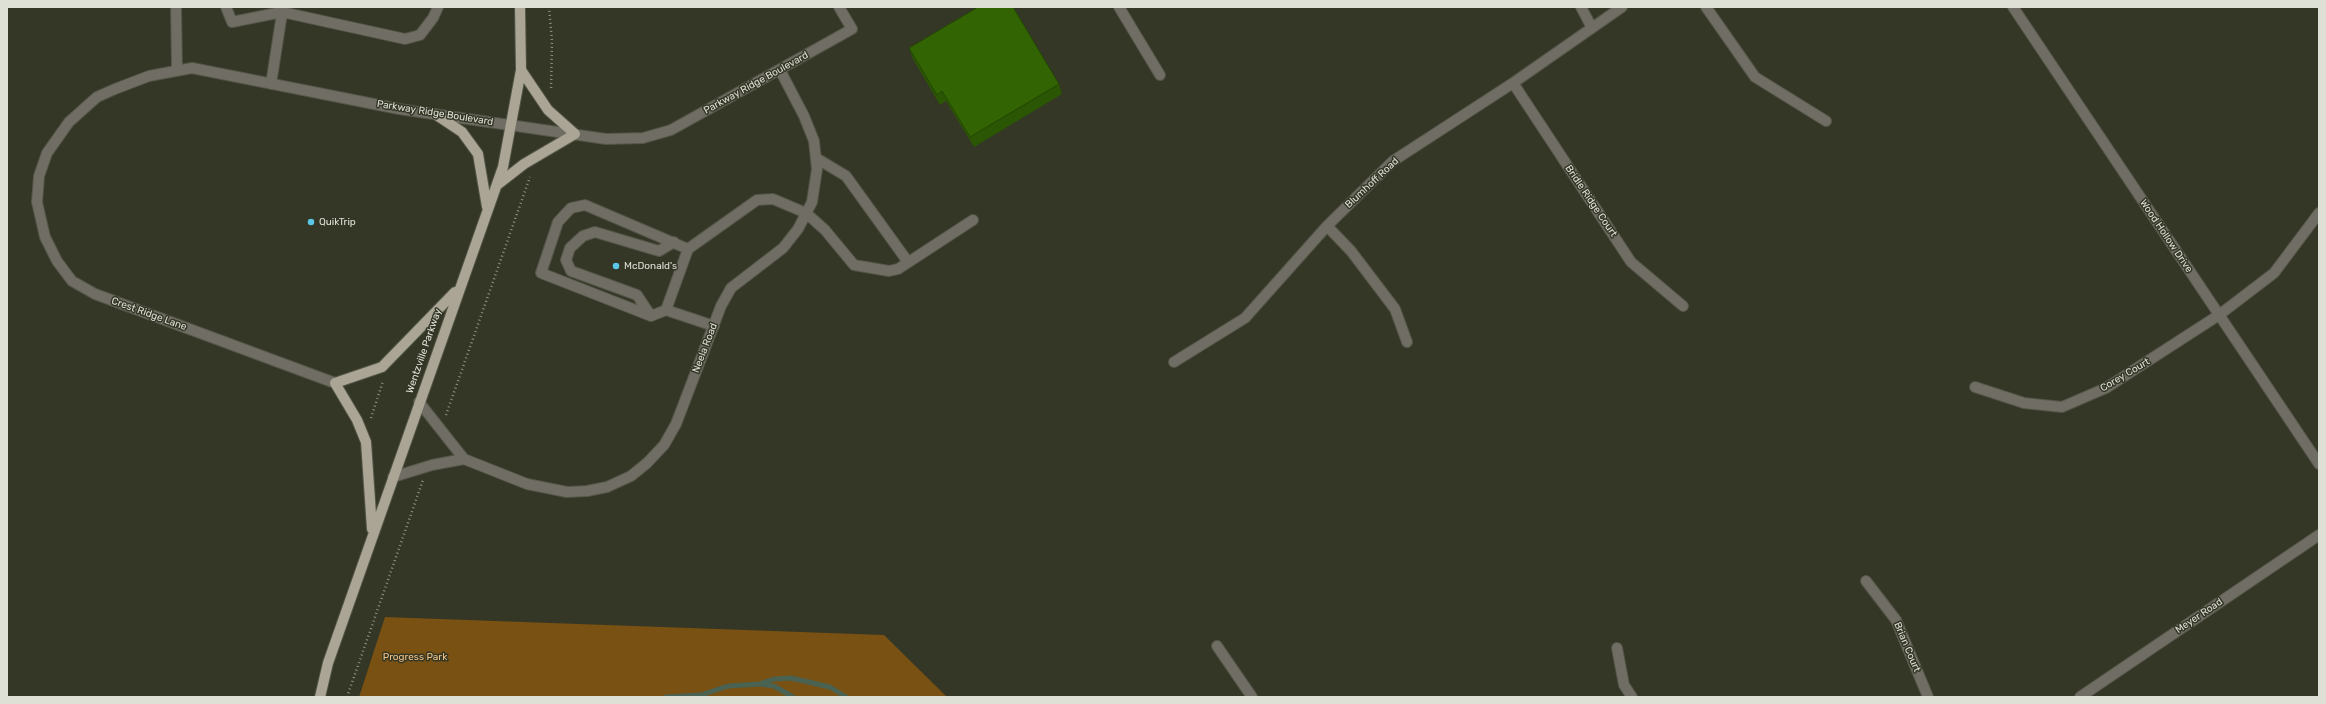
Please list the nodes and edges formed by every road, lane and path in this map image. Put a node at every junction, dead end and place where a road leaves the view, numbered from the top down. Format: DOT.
graph roads {
  1 [pos="176,7"];
  2 [pos="226,7"];
  3 [pos="438,7"];
  4 [pos="520,7"];
  5 [pos="549,7"];
  6 [pos="839,7"];
  7 [pos="1119,7"];
  8 [pos="1581,7"];
  9 [pos="1622,7"];
  10 [pos="1706,7"];
  11 [pos="2013,7"];
  12 [pos="282,9"];
  13 [pos="1592,28"];
  14 [pos="177,70"];
  15 [pos="521,70"];
  16 [pos="780,70"];
  17 [pos="1160,75"];
  18 [pos="271,84"];
  19 [pos="1513,84"];
  20 [pos="548,110"];
  21 [pos="435,114"];
  22 [pos="1826,121"];
  23 [pos="511,125"];
  24 [pos="575,134"];
  25 [pos="816,158"];
  26 [pos="39,176"];
  27 [pos="530,176"];
  28 [pos="496,185"];
  29 [pos="487,209"];
  30 [pos="806,213"];
  31 [pos="2319,213"];
  32 [pos="973,220"];
  33 [pos="1327,226"];
  34 [pos="674,242"];
  35 [pos="688,249"];
  36 [pos="908,262"];
  37 [pos="458,289"];
  38 [pos="1683,306"];
  39 [pos="666,310"];
  40 [pos="2219,315"];
  41 [pos="651,316"];
  42 [pos="714,326"];
  43 [pos="1407,342"];
  44 [pos="1174,362"];
  45 [pos="385,376"];
  46 [pos="335,383"];
  47 [pos="1975,388"];
  48 [pos="419,402"];
  49 [pos="369,424"];
  50 [pos="440,431"];
  51 [pos="464,459"];
  52 [pos="2319,464"];
  53 [pos="428,466"];
  54 [pos="393,477"];
  55 [pos="372,535"];
  56 [pos="2319,535"];
  57 [pos="1866,581"];
  58 [pos="1216,646"];
  59 [pos="1617,648"];
  60 [pos="320,697"];
  61 [pos="347,697"];
  62 [pos="1252,697"];
  63 [pos="1632,697"];
  64 [pos="1928,697"];
  65 [pos="2080,697"];
  1 -- 14 [label="street"];
  2 -- 12 [label="street"];
  3 -- 12 [label="street"];
  4 -- 15 [label="main road, Wentzville Parkway"];
  5 -- 20 [label="path"];
  6 -- 16 [label="street, Parkway Ridge Boulevard"];
  7 -- 17 [label="street"];
  8 -- 13 [label="street"];
  9 -- 13 [label="street, Blumhoff Road"];
  10 -- 22 [label="street"];
  11 -- 40 [label="street, Wood Hollow Drive"];
  12 -- 18 [label="street"];
  13 -- 19 [label="street, Blumhoff Road"];
  14 -- 18 [label="street, Parkway Ridge Boulevard"];
  14 -- 26 [label="street, Parkway Ridge Boulevard"];
  15 -- 20 [label="main road"];
  15 -- 23 [label="main road, Wentzville Parkway"];
  16 -- 24 [label="street, Parkway Ridge Boulevard"];
  16 -- 25 [label="street, Neela Road"];
  18 -- 21 [label="street, Parkway Ridge Boulevard"];
  19 -- 33 [label="street, Blumhoff Road"];
  19 -- 38 [label="street, Bridle Ridge Court"];
  20 -- 24 [label="main road"];
  21 -- 23 [label="street, Parkway Ridge Boulevard"];
  21 -- 29 [label="main road"];
  23 -- 24 [label="street, Parkway Ridge Boulevard"];
  23 -- 28 [label="main road, Wentzville Parkway"];
  24 -- 28 [label="main road"];
  25 -- 30 [label="street, Neela Road"];
  25 -- 36 [label="street"];
  26 -- 46 [label="street, Crest Ridge Lane"];
  27 -- 50 [label="path"];
  28 -- 29 [label="main road, Wentzville Parkway"];
  29 -- 37 [label="main road, Wentzville Parkway"];
  30 -- 35 [label="street"];
  30 -- 36 [label="street"];
  30 -- 42 [label="street, Neela Road"];
  31 -- 40 [label="street, Corey Court"];
  32 -- 36 [label="street"];
  33 -- 43 [label="street"];
  33 -- 44 [label="street, Blumhoff Road"];
  34 -- 35 [label="street"];
  34 -- 41 [label="street"];
  34 -- 41 [label="street"];
  35 -- 39 [label="street"];
  37 -- 46 [label="main road"];
  37 -- 48 [label="main road, Wentzville Parkway"];
  39 -- 41 [label="street"];
  39 -- 42 [label="street"];
  40 -- 47 [label="street, Corey Court"];
  40 -- 52 [label="street, Wood Hollow Drive"];
  42 -- 51 [label="street, Neela Road"];
  45 -- 49 [label="path"];
  46 -- 55 [label="main road"];
  48 -- 50 [label="street, Neela Road"];
  48 -- 54 [label="main road, Wentzville Parkway"];
  50 -- 51 [label="street, Neela Road"];
  51 -- 53 [label="street"];
  53 -- 54 [label="street"];
  53 -- 61 [label="path"];
  54 -- 55 [label="main road, Wentzville Parkway"];
  55 -- 60 [label="main road, Wentzville Parkway"];
  56 -- 65 [label="street, Meyer Road"];
  57 -- 64 [label="street, Brian Court"];
  58 -- 62 [label="street"];
  59 -- 63 [label="street"];
}
